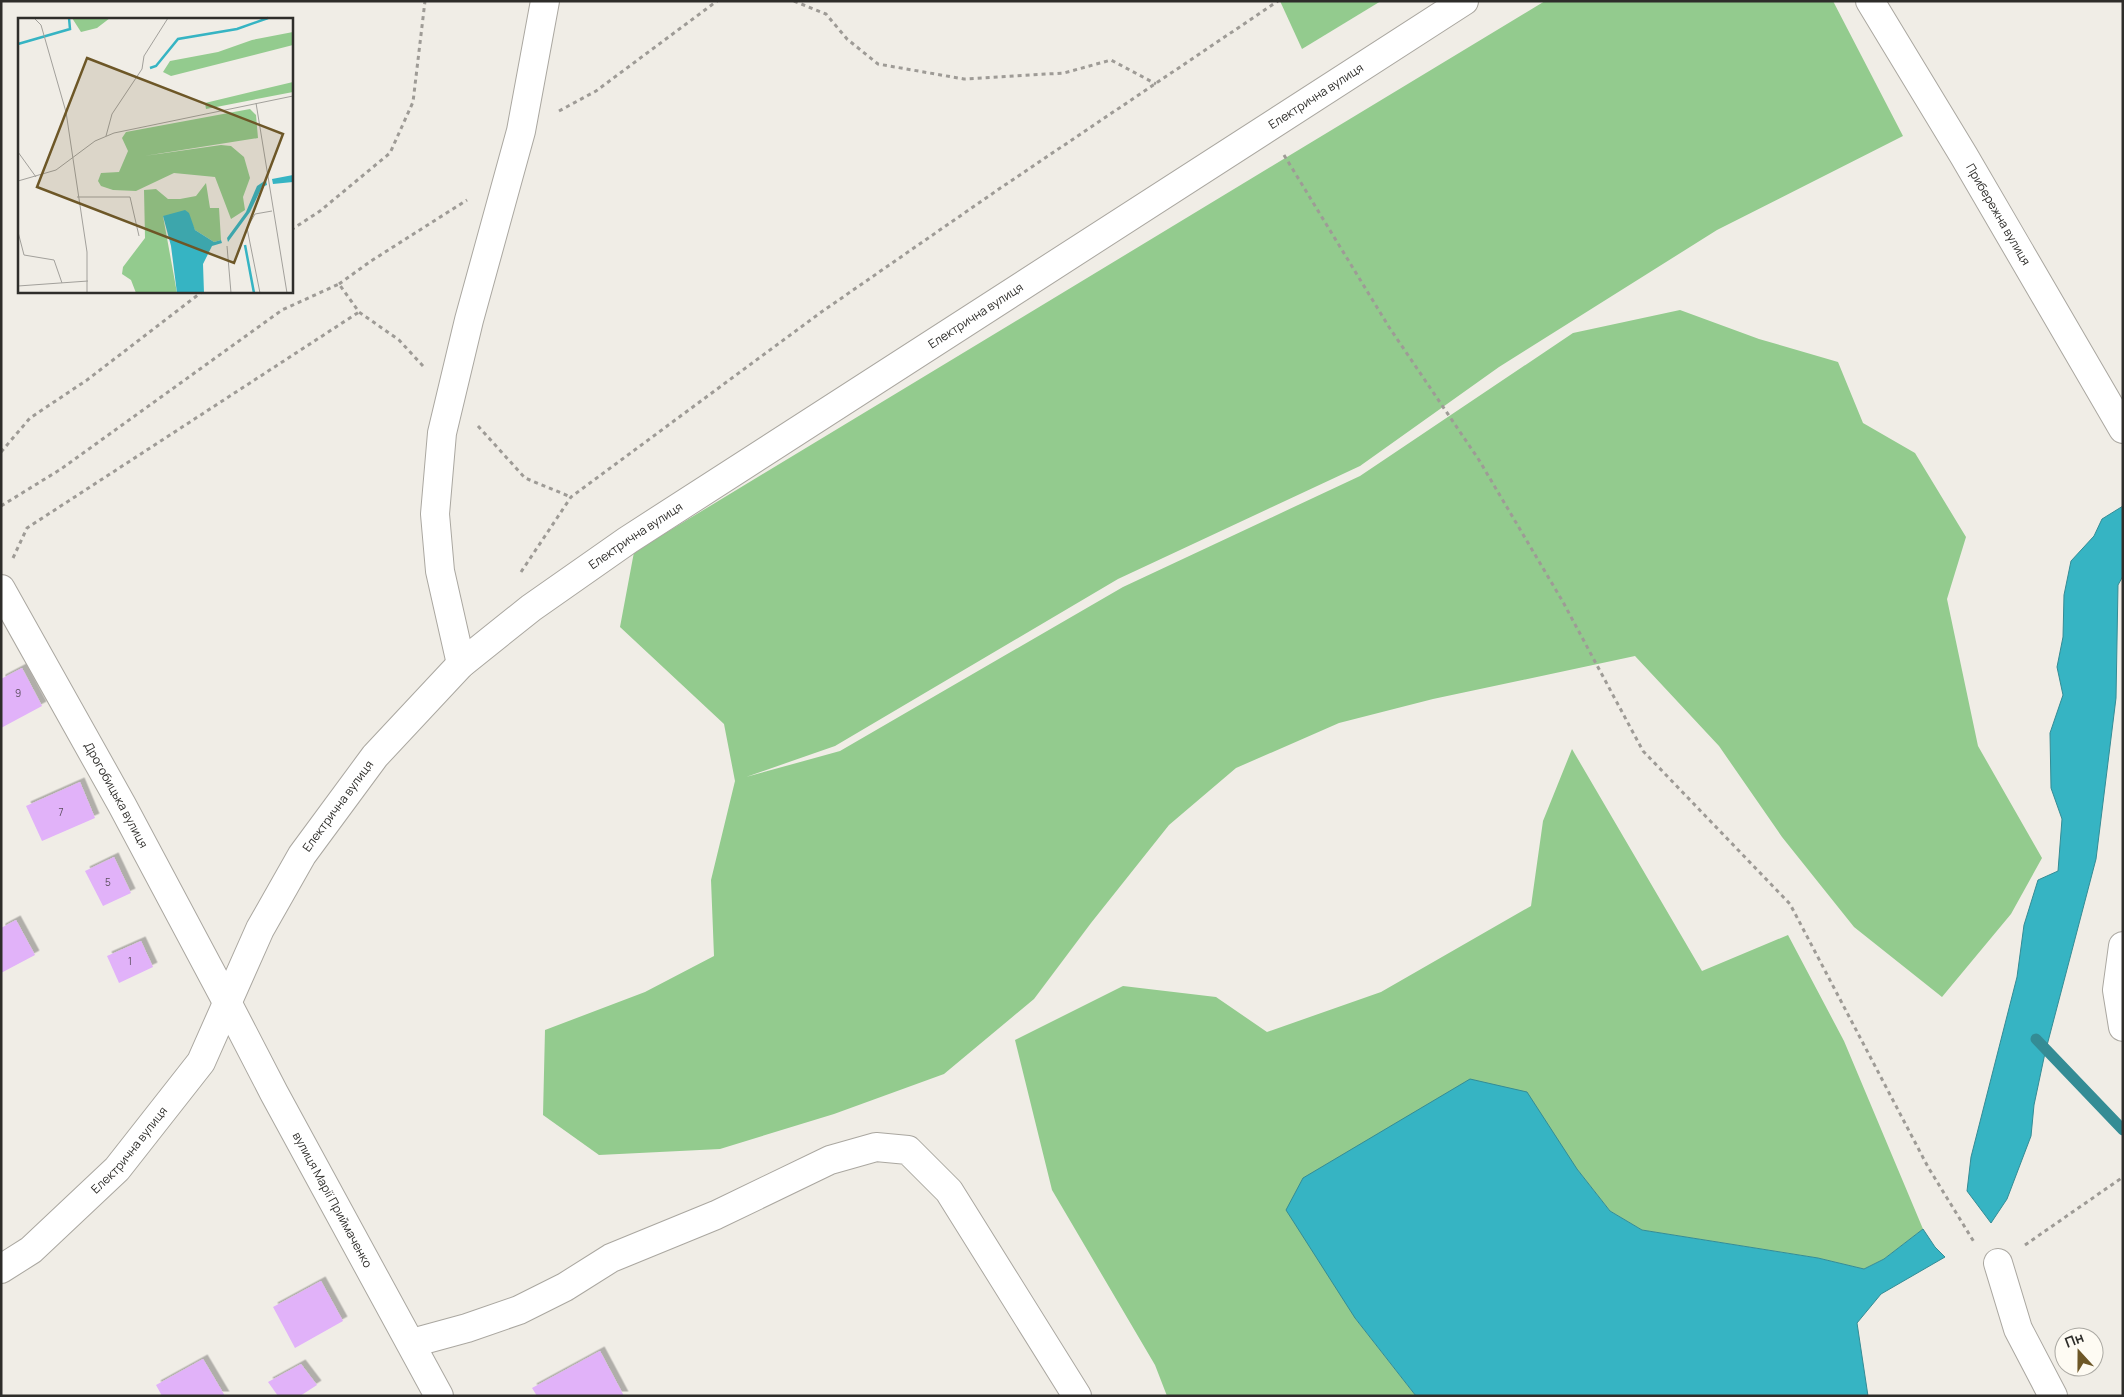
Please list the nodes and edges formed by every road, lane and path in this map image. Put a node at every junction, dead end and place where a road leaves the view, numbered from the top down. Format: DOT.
graph roads {
  1 [pos="425,1"];
  2 [pos="545,1"];
  3 [pos="716,1"];
  4 [pos="794,1"];
  5 [pos="1278,1"];
  6 [pos="1464,1"];
  7 [pos="1870,1"];
  8 [pos="1156,84"];
  9 [pos="1268,127"];
  10 [pos="521,131"];
  11 [pos="471,197"];
  12 [pos="292,229"];
  13 [pos="339,284"];
  14 [pos="201,292"];
  15 [pos="359,312"];
  16 [pos="451,395"];
  17 [pos="2123,429"];
  18 [pos="1,452"];
  19 [pos="570,497"];
  20 [pos="1,506"];
  21 [pos="12,561"];
  22 [pos="516,580"];
  23 [pos="1,589"];
  24 [pos="461,664"];
  25 [pos="2123,946"];
  26 [pos="228,1004"];
  27 [pos="2123,1026"];
  28 [pos="2123,1177"];
  29 [pos="1998,1263"];
  30 [pos="1,1269"];
  31 [pos="412,1343"];
  32 [pos="439,1396"];
  33 [pos="1077,1396"];
  34 [pos="2053,1396"];
  1 -- 12 [label="path"];
  2 -- 10 [label="street"];
  3 -- 10 [label="path"];
  4 -- 8 [label="path"];
  5 -- 8 [label="path"];
  6 -- 9 [label="street, Електрична вулиця"];
  7 -- 17 [label="street, Прибережна вулиця"];
  8 -- 19 [label="path"];
  9 -- 24 [label="street, Електрична вулиця"];
  9 -- 29 [label="path"];
  10 -- 16 [label="street"];
  11 -- 13 [label="path"];
  13 -- 15 [label="path"];
  13 -- 20 [label="path"];
  14 -- 18 [label="path"];
  15 -- 16 [label="path"];
  15 -- 21 [label="path"];
  16 -- 19 [label="path"];
  16 -- 24 [label="street"];
  19 -- 22 [label="path"];
  23 -- 26 [label="street, Дрогобицька вулиця"];
  24 -- 26 [label="street, Електрична вулиця"];
  25 -- 27 [label="street"];
  26 -- 30 [label="street, Електрична вулиця"];
  26 -- 31 [label="street, вулиця Марії Приймаченко"];
  28 -- 29 [label="path"];
  29 -- 34 [label="street"];
  31 -- 32 [label="street, вулиця Марії Приймаченко"];
  31 -- 33 [label="street"];
}
